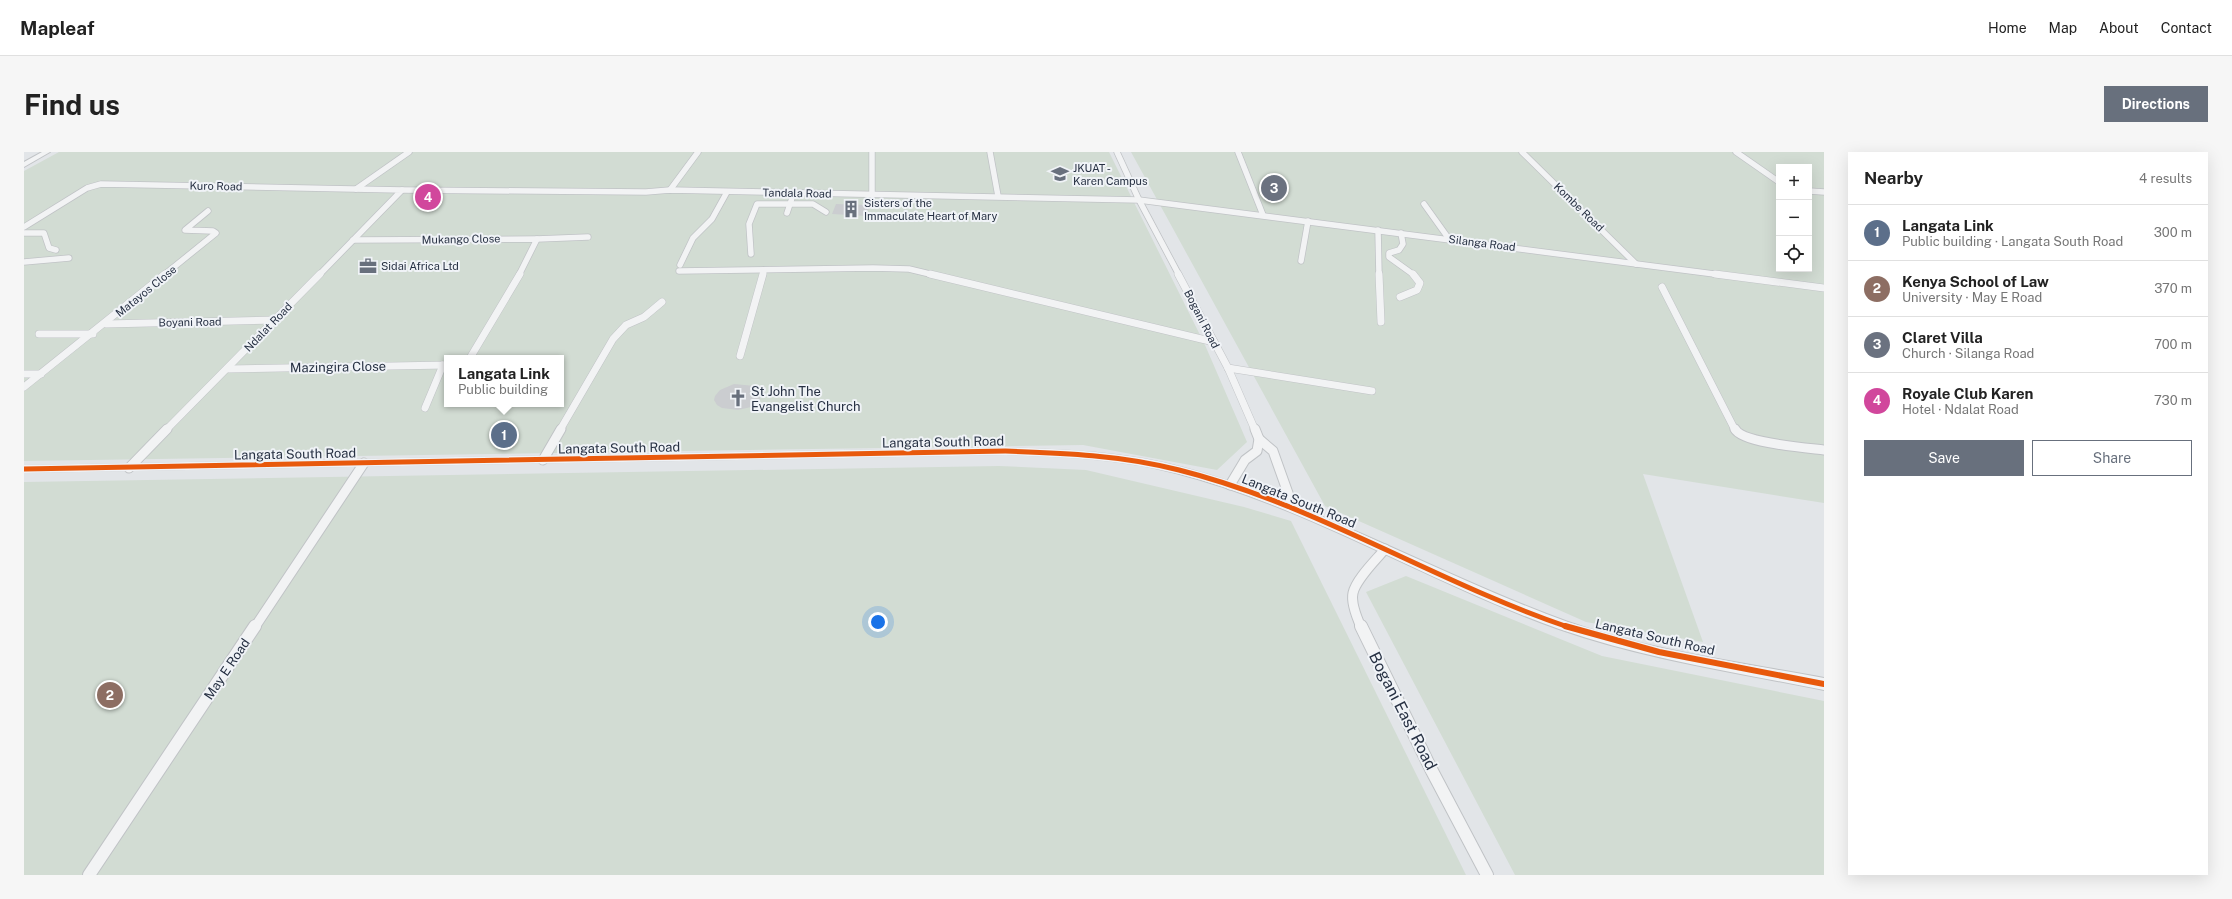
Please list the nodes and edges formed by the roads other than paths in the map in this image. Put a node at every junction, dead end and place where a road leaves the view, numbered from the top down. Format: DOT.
graph roads {
  1 [pos="47,152"];
  2 [pos="409,152"];
  3 [pos="687,152"];
  4 [pos="698,152"];
  5 [pos="872,152"];
  6 [pos="990,152"];
  7 [pos="1117,152"];
  8 [pos="1238,152"];
  9 [pos="1522,152"];
  10 [pos="1736,152"];
  11 [pos="24,165"];
  12 [pos="1776,180"];
  13 [pos="356,189"];
  14 [pos="399,190"];
  15 [pos="670,190"];
  16 [pos="1812,190"];
  17 [pos="727,192"];
  18 [pos="1824,192"];
  19 [pos="794,193"];
  20 [pos="872,194"];
  21 [pos="998,196"];
  22 [pos="1139,200"];
  23 [pos="790,204"];
  24 [pos="1424,204"];
  25 [pos="208,211"];
  26 [pos="826,212"];
  27 [pos="787,213"];
  28 [pos="1263,215"];
  29 [pos="1308,221"];
  30 [pos="24,227"];
  31 [pos="1378,230"];
  32 [pos="24,233"];
  33 [pos="1400,233"];
  34 [pos="588,237"];
  35 [pos="1449,239"];
  36 [pos="353,240"];
  37 [pos="537,240"];
  38 [pos="56,250"];
  39 [pos="750,254"];
  40 [pos="69,258"];
  41 [pos="24,262"];
  42 [pos="32,262"];
  43 [pos="1301,262"];
  44 [pos="1636,264"];
  45 [pos="24,268"];
  46 [pos="764,270"];
  47 [pos="1662,287"];
  48 [pos="1824,288"];
  49 [pos="1400,297"];
  50 [pos="662,302"];
  51 [pos="275,320"];
  52 [pos="1382,322"];
  53 [pos="106,324"];
  54 [pos="39,334"];
  55 [pos="93,334"];
  56 [pos="1214,342"];
  57 [pos="472,355"];
  58 [pos="740,356"];
  59 [pos="444,365"];
  60 [pos="444,367"];
  61 [pos="1228,368"];
  62 [pos="229,369"];
  63 [pos="24,374"];
  64 [pos="41,374"];
  65 [pos="24,387"];
  66 [pos="1372,391"];
  67 [pos="424,408"];
  68 [pos="1259,439"];
  69 [pos="1824,450"];
  70 [pos="543,460"];
  71 [pos="364,463"];
  72 [pos="129,468"];
  73 [pos="24,469"];
  74 [pos="1230,485"];
  75 [pos="1293,507"];
  76 [pos="1385,549"];
  77 [pos="1824,684"];
  78 [pos="89,875"];
  79 [pos="1487,875"];
  1 -- 11 [label="street"];
  2 -- 13 [label="street"];
  3 -- 4 [label="street"];
  4 -- 15 [label="street"];
  5 -- 20 [label="street"];
  6 -- 21 [label="street"];
  7 -- 22 [label="street, Bogani Road"];
  8 -- 28 [label="street"];
  9 -- 44 [label="street, Kombe Road"];
  10 -- 12 [label="street"];
  13 -- 14 [label="street, Kuro Road"];
  13 -- 30 [label="street, Kuro Road"];
  14 -- 15 [label="street, Tandala Road"];
  14 -- 36 [label="street, Ndalat Road"];
  15 -- 17 [label="street, Tandala Road"];
  16 -- 18 [label="street"];
  17 -- 19 [label="street, Tandala Road"];
  17 -- 46 [label="street"];
  19 -- 20 [label="street, Tandala Road"];
  19 -- 23 [label="street"];
  20 -- 21 [label="street, Tandala Road"];
  21 -- 22 [label="street, Tandala Road"];
  22 -- 28 [label="street, Silanga Road"];
  22 -- 56 [label="street, Bogani Road"];
  23 -- 26 [label="street"];
  23 -- 27 [label="street"];
  23 -- 39 [label="street"];
  24 -- 35 [label="street"];
  25 -- 53 [label="street, Matayos Close"];
  28 -- 29 [label="street, Silanga Road"];
  29 -- 31 [label="street, Silanga Road"];
  29 -- 43 [label="street"];
  31 -- 33 [label="street, Silanga Road"];
  31 -- 52 [label="street"];
  32 -- 38 [label="street"];
  33 -- 35 [label="street, Silanga Road"];
  33 -- 49 [label="street"];
  34 -- 37 [label="street, Mukango Close"];
  35 -- 44 [label="street, Silanga Road"];
  36 -- 37 [label="street, Mukango Close"];
  36 -- 51 [label="street, Ndalat Road"];
  37 -- 57 [label="street"];
  40 -- 42 [label="street"];
  41 -- 42 [label="street"];
  42 -- 45 [label="street"];
  44 -- 48 [label="street, Silanga Road"];
  46 -- 56 [label="street"];
  46 -- 58 [label="street"];
  47 -- 69 [label="street"];
  50 -- 70 [label="street"];
  51 -- 53 [label="street, Boyani Road"];
  51 -- 62 [label="street, Ndalat Road"];
  53 -- 55 [label="street, Matayos Close"];
  54 -- 55 [label="street"];
  55 -- 64 [label="street, Matayos Close"];
  56 -- 61 [label="street, Bogani Road"];
  59 -- 62 [label="street, Mazingira Close"];
  60 -- 67 [label="street"];
  61 -- 66 [label="street"];
  61 -- 68 [label="street, Bogani Road"];
  62 -- 72 [label="street, Ndalat Road"];
  63 -- 64 [label="street"];
  64 -- 65 [label="street, Matayos Close"];
  68 -- 74 [label="street"];
  68 -- 75 [label="street"];
  70 -- 71 [label="street, Langata South Road"];
  70 -- 74 [label="street, Langata South Road"];
  71 -- 72 [label="street, Langata South Road"];
  71 -- 78 [label="street, May E Road"];
  72 -- 73 [label="street, Langata South Road"];
  74 -- 75 [label="street, Langata South Road"];
  75 -- 76 [label="street, Langata South Road"];
  76 -- 77 [label="street, Langata South Road"];
  76 -- 79 [label="street, Bogani East Road"];
}
